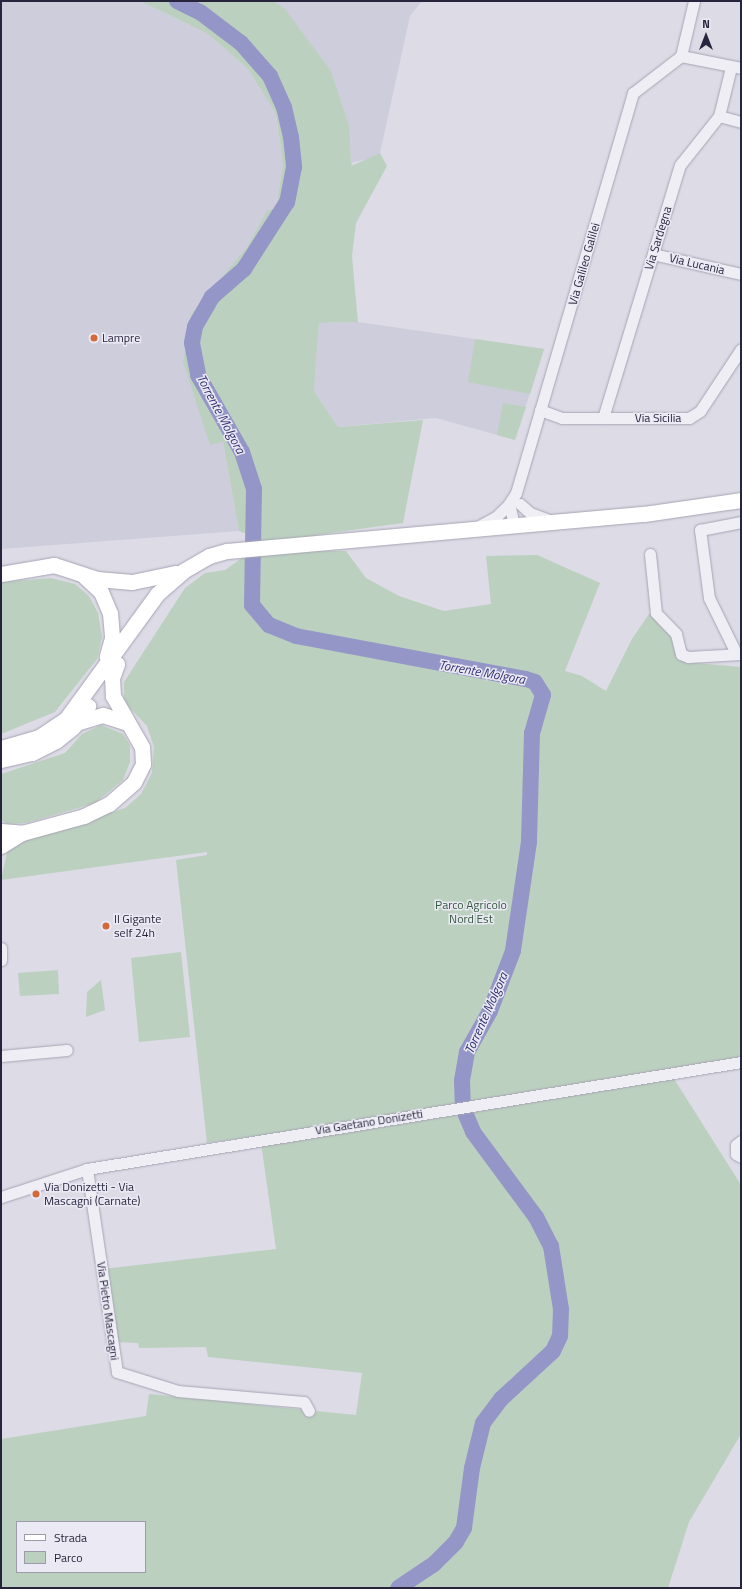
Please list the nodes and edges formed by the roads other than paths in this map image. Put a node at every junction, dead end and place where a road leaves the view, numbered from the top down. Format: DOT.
graph roads {
  1 [pos="694,1"];
  2 [pos="681,56"];
  3 [pos="736,68"];
  4 [pos="719,116"];
  5 [pos="741,122"];
  6 [pos="653,254"];
  7 [pos="741,274"];
  8 [pos="741,349"];
  9 [pos="540,410"];
  10 [pos="603,418"];
  11 [pos="516,493"];
  12 [pos="741,500"];
  13 [pos="509,504"];
  14 [pos="520,504"];
  15 [pos="554,522"];
  16 [pos="741,522"];
  17 [pos="514,525"];
  18 [pos="474,528"];
  19 [pos="227,551"];
  20 [pos="650,554"];
  21 [pos="1,564"];
  22 [pos="36,566"];
  23 [pos="182,571"];
  24 [pos="1,574"];
  25 [pos="81,574"];
  26 [pos="738,652"];
  27 [pos="117,664"];
  28 [pos="101,673"];
  29 [pos="129,724"];
  30 [pos="68,726"];
  31 [pos="1,748"];
  32 [pos="1,760"];
  33 [pos="2,839"];
  34 [pos="1,948"];
  35 [pos="1,960"];
  36 [pos="67,1050"];
  37 [pos="1,1056"];
  38 [pos="741,1062"];
  39 [pos="741,1140"];
  40 [pos="741,1157"];
  41 [pos="88,1169"];
  42 [pos="1,1197"];
  43 [pos="308,1411"];
  1 -- 2 [label="street"];
  2 -- 3 [label="street"];
  2 -- 9 [label="street, Via Galileo Galilei"];
  3 -- 4 [label="street, Via Sardegna"];
  4 -- 5 [label="street"];
  4 -- 6 [label="street, Via Sardegna"];
  6 -- 7 [label="street, Via Lucania"];
  6 -- 10 [label="street, Via Sardegna"];
  8 -- 10 [label="street, Via Sicilia"];
  9 -- 10 [label="street, Via Sicilia"];
  9 -- 11 [label="street, Via Galileo Galilei"];
  11 -- 13 [label="street, Via Galileo Galilei"];
  11 -- 14 [label="street"];
  12 -- 15 [label="main road"];
  13 -- 17 [label="street"];
  13 -- 18 [label="street, Via Galileo Galilei"];
  14 -- 15 [label="street"];
  14 -- 17 [label="street"];
  15 -- 17 [label="main road"];
  16 -- 26 [label="street"];
  17 -- 18 [label="main road"];
  18 -- 19 [label="main road"];
  19 -- 23 [label="main road"];
  19 -- 27 [label="main road"];
  20 -- 26 [label="street"];
  21 -- 22 [label="main road"];
  22 -- 24 [label="main road"];
  22 -- 25 [label="main road"];
  23 -- 25 [label="main road"];
  23 -- 28 [label="main road"];
  25 -- 28 [label="main road"];
  27 -- 29 [label="main road"];
  27 -- 30 [label="main road"];
  28 -- 30 [label="main road"];
  29 -- 30 [label="main road"];
  29 -- 33 [label="main road"];
  30 -- 31 [label="main road"];
  30 -- 32 [label="main road"];
  34 -- 35 [label="street"];
  36 -- 37 [label="street"];
  38 -- 41 [label="street, Via Gaetano Donizetti"];
  39 -- 40 [label="street"];
  41 -- 42 [label="street, Via Gaetano Donizetti"];
  41 -- 43 [label="street, Via Pietro Mascagni"];
}
